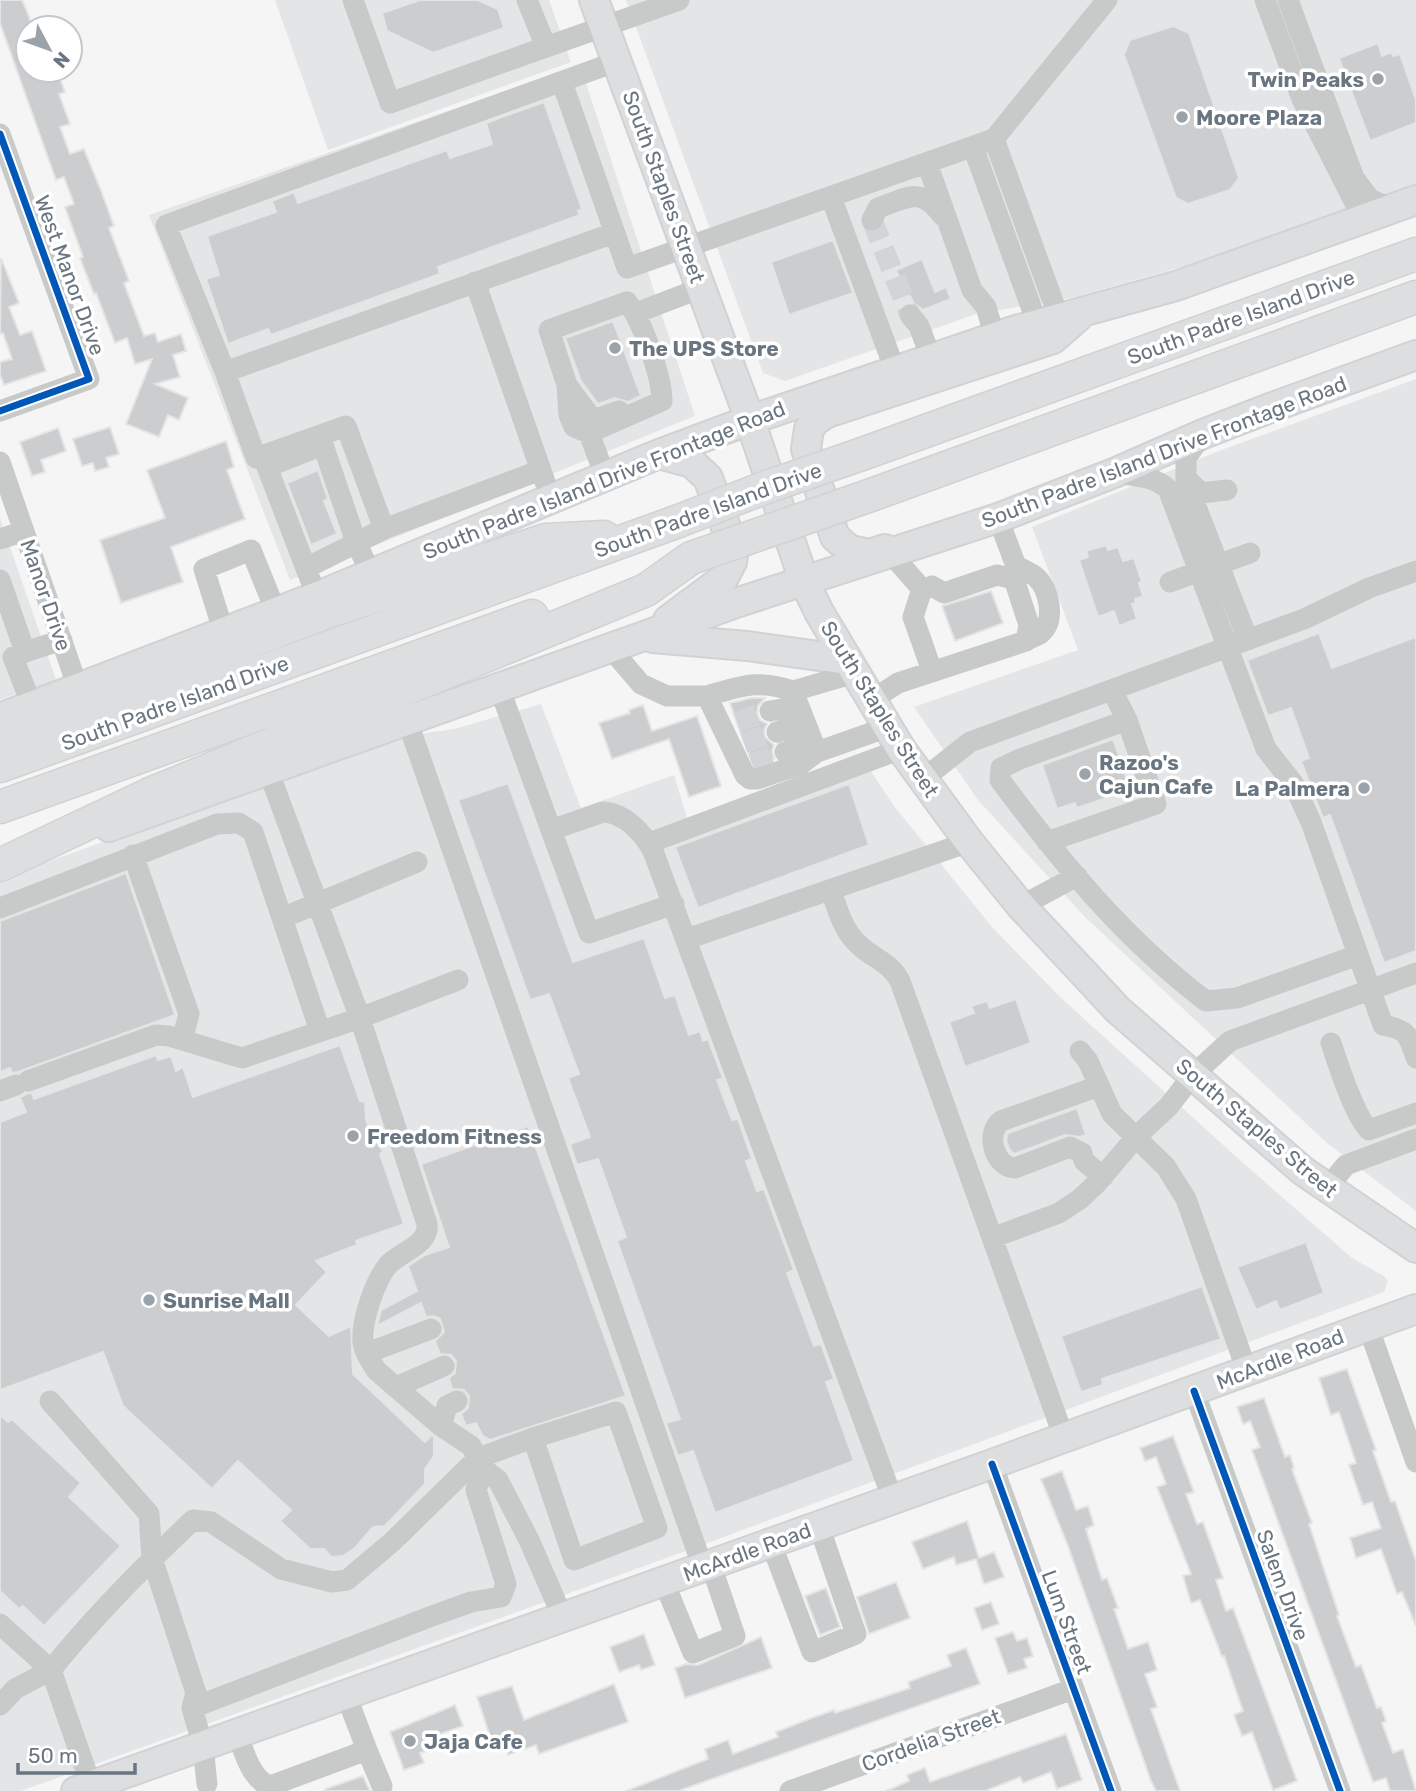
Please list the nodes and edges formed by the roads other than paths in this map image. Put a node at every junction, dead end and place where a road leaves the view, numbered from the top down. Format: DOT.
graph roads {
  1 [pos="353,0"];
  2 [pos="527,0"];
  3 [pos="1107,0"];
  4 [pos="1265,0"];
  5 [pos="1289,0"];
  6 [pos="668,2"];
  7 [pos="599,13"];
  8 [pos="546,47"];
  9 [pos="618,61"];
  10 [pos="562,82"];
  11 [pos="0,134"];
  12 [pos="994,139"];
  13 [pos="973,147"];
  14 [pos="927,163"];
  15 [pos="831,197"];
  16 [pos="1404,205"];
  17 [pos="872,220"];
  18 [pos="1356,222"];
  19 [pos="948,223"];
  20 [pos="614,233"];
  21 [pos="687,248"];
  22 [pos="1416,254"];
  23 [pos="475,282"];
  24 [pos="701,288"];
  25 [pos="1416,297"];
  26 [pos="636,313"];
  27 [pos="910,315"];
  28 [pos="1060,317"];
  29 [pos="995,337"];
  30 [pos="1416,355"];
  31 [pos="930,358"];
  32 [pos="895,370"];
  33 [pos="225,372"];
  34 [pos="568,385"];
  35 [pos="652,407"];
  36 [pos="0,411"];
  37 [pos="750,420"];
  38 [pos="589,433"];
  39 [pos="1203,434"];
  40 [pos="659,454"];
  41 [pos="0,462"];
  42 [pos="541,471"];
  43 [pos="1114,473"];
  44 [pos="606,476"];
  45 [pos="1186,477"];
  46 [pos="1227,490"];
  47 [pos="551,499"];
  48 [pos="425,514"];
  49 [pos="998,518"];
  50 [pos="384,529"];
  51 [pos="24,531"];
  52 [pos="637,536"];
  53 [pos="0,540"];
  54 [pos="356,542"];
  55 [pos="437,547"];
  56 [pos="1250,553"];
  57 [pos="891,554"];
  58 [pos="1012,555"];
  59 [pos="691,558"];
  60 [pos="1209,567"];
  61 [pos="306,568"];
  62 [pos="1416,571"];
  63 [pos="371,574"];
  64 [pos="0,580"];
  65 [pos="804,580"];
  66 [pos="1170,582"];
  67 [pos="927,587"];
  68 [pos="317,597"];
  69 [pos="276,612"];
  70 [pos="224,633"];
  71 [pos="1027,633"];
  72 [pos="643,638"];
  73 [pos="62,640"];
  74 [pos="1238,644"];
  75 [pos="611,649"];
  76 [pos="25,652"];
  77 [pos="851,667"];
  78 [pos="932,671"];
  79 [pos="499,687"];
  80 [pos="78,688"];
  81 [pos="1112,690"];
  82 [pos="707,696"];
  83 [pos="872,700"];
  84 [pos="32,706"];
  85 [pos="770,711"];
  86 [pos="0,718"];
  87 [pos="407,720"];
  88 [pos="1127,720"];
  89 [pos="805,722"];
  90 [pos="1008,728"];
  91 [pos="777,732"];
  92 [pos="0,737"];
  93 [pos="894,738"];
  94 [pos="785,752"];
  95 [pos="1020,759"];
  96 [pos="0,766"];
  97 [pos="268,770"];
  98 [pos="922,780"];
  99 [pos="0,807"];
  100 [pos="551,830"];
  101 [pos="969,842"];
  102 [pos="1046,842"];
  103 [pos="649,843"];
  104 [pos="133,855"];
  105 [pos="417,862"];
  106 [pos="0,865"];
  107 [pos="1077,876"];
  108 [pos="831,891"];
  109 [pos="317,904"];
  110 [pos="674,904"];
  111 [pos="1021,906"];
  112 [pos="0,908"];
  113 [pos="282,918"];
  114 [pos="687,939"];
  115 [pos="1358,955"];
  116 [pos="1416,973"];
  117 [pos="458,980"];
  118 [pos="1370,989"];
  119 [pos="360,1018"];
  120 [pos="320,1031"];
  121 [pos="182,1040"];
  122 [pos="1331,1043"];
  123 [pos="1080,1051"];
  124 [pos="1416,1058"];
  125 [pos="1193,1075"];
  126 [pos="15,1085"];
  127 [pos="1099,1086"];
  128 [pos="1416,1113"];
  129 [pos="1137,1136"];
  130 [pos="1416,1139"];
  131 [pos="1102,1177"];
  132 [pos="1327,1188"];
  133 [pos="992,1238"];
  134 [pos="1416,1248"];
  135 [pos="1416,1309"];
  136 [pos="1367,1326"];
  137 [pos="431,1329"];
  138 [pos="367,1353"];
  139 [pos="444,1366"];
  140 [pos="1247,1371"];
  141 [pos="396,1387"];
  142 [pos="1194,1391"];
  143 [pos="50,1401"];
  144 [pos="457,1401"];
  145 [pos="441,1426"];
  146 [pos="533,1438"];
  147 [pos="1064,1438"];
  148 [pos="479,1452"];
  149 [pos="1416,1462"];
  150 [pos="992,1464"];
  151 [pos="893,1500"];
  152 [pos="819,1527"];
  153 [pos="771,1543"];
  154 [pos="152,1559"];
  155 [pos="707,1566"];
  156 [pos="664,1581"];
  157 [pos="563,1618"];
  158 [pos="0,1624"];
  159 [pos="51,1670"];
  160 [pos="1073,1689"];
  161 [pos="346,1695"];
  162 [pos="0,1705"];
  163 [pos="192,1708"];
  164 [pos="237,1734"];
  165 [pos="203,1746"];
  166 [pos="367,1751"];
  167 [pos="382,1786"];
  168 [pos="87,1789"];
  169 [pos="203,1789"];
  170 [pos="790,1791"];
  171 [pos="1111,1791"];
  172 [pos="1340,1791"];
  1 -- 8 [label="street"];
  2 -- 8 [label="street"];
  3 -- 12 [label="street"];
  4 -- 18 [label="street"];
  5 -- 16 [label="street"];
  6 -- 7 [label="street"];
  7 -- 8 [label="street"];
  7 -- 9 [label="main road, South Staples Street"];
  9 -- 10 [label="street"];
  9 -- 21 [label="main road, South Staples Street"];
  10 -- 20 [label="street"];
  10 -- 33 [label="street"];
  11 -- 36 [label="street, West Manor Drive"];
  12 -- 13 [label="street"];
  12 -- 28 [label="street"];
  13 -- 14 [label="street"];
  13 -- 28 [label="street"];
  14 -- 15 [label="street"];
  14 -- 19 [label="street"];
  15 -- 21 [label="street"];
  15 -- 32 [label="street"];
  16 -- 18 [label="main road, South Padre Island Drive Frontage Road"];
  17 -- 19 [label="street"];
  18 -- 28 [label="main road, South Padre Island Drive Frontage Road"];
  19 -- 29 [label="street"];
  20 -- 21 [label="street"];
  20 -- 23 [label="street"];
  21 -- 24 [label="main road, South Staples Street"];
  22 -- 52 [label="highway, South Padre Island Drive, bridge"];
  23 -- 33 [label="street"];
  23 -- 42 [label="street"];
  24 -- 26 [label="street"];
  24 -- 37 [label="main road, South Staples Street"];
  25 -- 59 [label="highway, South Padre Island Drive, bridge"];
  26 -- 34 [label="street"];
  26 -- 35 [label="street"];
  27 -- 31 [label="street"];
  28 -- 29 [label="main road, South Padre Island Drive Frontage Road"];
  28 -- 49 [label="main road"];
  29 -- 31 [label="main road, South Padre Island Drive Frontage Road"];
  30 -- 39 [label="main road, South Padre Island Drive Frontage Road"];
  31 -- 32 [label="main road, South Padre Island Drive Frontage Road"];
  32 -- 37 [label="main road, South Padre Island Drive Frontage Road"];
  33 -- 50 [label="street"];
  34 -- 35 [label="street"];
  34 -- 38 [label="street"];
  35 -- 38 [label="street"];
  37 -- 40 [label="main road, South Padre Island Drive Frontage Road"];
  37 -- 65 [label="main road, South Staples Street"];
  38 -- 44 [label="street"];
  39 -- 43 [label="main road, South Padre Island Drive Frontage Road"];
  39 -- 45 [label="street"];
  40 -- 44 [label="main road, South Padre Island Drive Frontage Road"];
  40 -- 72 [label="main road"];
  41 -- 51 [label="street, Manor Drive"];
  42 -- 47 [label="street"];
  42 -- 48 [label="street"];
  43 -- 49 [label="main road, South Padre Island Drive Frontage Road"];
  43 -- 60 [label="street"];
  44 -- 47 [label="main road, South Padre Island Drive Frontage Road"];
  45 -- 46 [label="street"];
  45 -- 60 [label="street"];
  47 -- 55 [label="main road, South Padre Island Drive Frontage Road"];
  48 -- 50 [label="street"];
  48 -- 55 [label="street"];
  49 -- 57 [label="main road, South Padre Island Drive Frontage Road"];
  49 -- 58 [label="street"];
  50 -- 54 [label="street"];
  51 -- 53 [label="street"];
  51 -- 73 [label="street, Manor Drive"];
  52 -- 92 [label="highway"];
  52 -- 96 [label="highway, South Padre Island Drive"];
  54 -- 61 [label="street"];
  54 -- 61 [label="street"];
  54 -- 63 [label="street"];
  55 -- 63 [label="main road, South Padre Island Drive Frontage Road"];
  56 -- 60 [label="street"];
  57 -- 65 [label="main road, South Padre Island Drive Frontage Road"];
  57 -- 67 [label="street"];
  58 -- 67 [label="street"];
  58 -- 71 [label="street"];
  59 -- 99 [label="highway, South Padre Island Drive"];
  59 -- 106 [label="highway"];
  60 -- 66 [label="street"];
  60 -- 74 [label="street"];
  61 -- 68 [label="street"];
  62 -- 74 [label="street"];
  63 -- 68 [label="main road, South Padre Island Drive Frontage Road"];
  64 -- 76 [label="street"];
  65 -- 72 [label="main road, South Padre Island Drive Frontage Road"];
  65 -- 77 [label="main road, South Staples Street"];
  67 -- 71 [label="street"];
  67 -- 78 [label="street"];
  68 -- 69 [label="main road, South Padre Island Drive Frontage Road"];
  69 -- 70 [label="main road, South Padre Island Drive Frontage Road"];
  69 -- 70 [label="street"];
  70 -- 80 [label="main road, South Padre Island Drive Frontage Road"];
  71 -- 78 [label="street"];
  72 -- 75 [label="main road, South Padre Island Drive Frontage Road"];
  72 -- 77 [label="main road"];
  73 -- 76 [label="street"];
  73 -- 80 [label="street, Manor Drive"];
  74 -- 81 [label="street"];
  74 -- 115 [label="street"];
  75 -- 79 [label="main road, South Padre Island Drive Frontage Road"];
  75 -- 82 [label="street"];
  76 -- 84 [label="street"];
  77 -- 83 [label="main road, South Staples Street"];
  77 -- 89 [label="street"];
  78 -- 83 [label="street"];
  79 -- 87 [label="main road, South Padre Island Drive Frontage Road"];
  79 -- 100 [label="street"];
  80 -- 84 [label="main road, South Padre Island Drive Frontage Road"];
  81 -- 88 [label="street"];
  81 -- 90 [label="street"];
  82 -- 89 [label="street"];
  82 -- 89 [label="street"];
  83 -- 93 [label="main road, South Staples Street"];
  84 -- 86 [label="main road, South Padre Island Drive Frontage Road"];
  85 -- 89 [label="street"];
  87 -- 97 [label="main road, South Padre Island Drive Frontage Road"];
  87 -- 155 [label="street"];
  88 -- 95 [label="street"];
  88 -- 102 [label="street"];
  89 -- 91 [label="street"];
  89 -- 93 [label="street"];
  89 -- 94 [label="street"];
  90 -- 95 [label="street"];
  90 -- 98 [label="street"];
  93 -- 98 [label="main road, South Staples Street"];
  93 -- 103 [label="street"];
  95 -- 102 [label="street"];
  97 -- 106 [label="main road, South Padre Island Drive Frontage Road"];
  97 -- 109 [label="street"];
  98 -- 101 [label="main road, South Staples Street"];
  100 -- 103 [label="street"];
  100 -- 110 [label="street"];
  101 -- 108 [label="street"];
  101 -- 111 [label="main road, South Staples Street"];
  102 -- 107 [label="street"];
  103 -- 110 [label="street"];
  104 -- 112 [label="street"];
  104 -- 113 [label="street"];
  104 -- 121 [label="street"];
  105 -- 109 [label="street"];
  107 -- 111 [label="street"];
  107 -- 115 [label="street"];
  108 -- 114 [label="street"];
  108 -- 133 [label="street"];
  109 -- 113 [label="street"];
  109 -- 119 [label="street"];
  110 -- 114 [label="street"];
  111 -- 125 [label="main road, South Staples Street"];
  113 -- 120 [label="street"];
  114 -- 151 [label="street"];
  115 -- 118 [label="street"];
  116 -- 118 [label="street"];
  117 -- 119 [label="street"];
  118 -- 124 [label="street"];
  118 -- 125 [label="street"];
  119 -- 120 [label="street"];
  119 -- 138 [label="street"];
  120 -- 121 [label="street"];
  121 -- 126 [label="street"];
  122 -- 128 [label="street"];
  123 -- 127 [label="street"];
  125 -- 129 [label="street"];
  125 -- 132 [label="main road, South Staples Street"];
  127 -- 129 [label="street"];
  127 -- 131 [label="street"];
  129 -- 131 [label="street"];
  129 -- 140 [label="street"];
  130 -- 132 [label="street"];
  131 -- 133 [label="street"];
  132 -- 134 [label="main road, South Staples Street"];
  133 -- 147 [label="street"];
  135 -- 136 [label="main road, McArdle Road"];
  136 -- 140 [label="main road, McArdle Road"];
  136 -- 149 [label="street"];
  137 -- 138 [label="street"];
  138 -- 141 [label="street"];
  139 -- 141 [label="street"];
  140 -- 142 [label="main road, McArdle Road"];
  141 -- 145 [label="street"];
  142 -- 147 [label="main road, McArdle Road"];
  142 -- 172 [label="street, Salem Drive"];
  143 -- 154 [label="street"];
  144 -- 145 [label="street"];
  145 -- 148 [label="street"];
  146 -- 146 [label="street"];
  146 -- 148 [label="street"];
  147 -- 150 [label="main road, McArdle Road"];
  148 -- 154 [label="street"];
  148 -- 157 [label="street"];
  148 -- 163 [label="street"];
  150 -- 151 [label="main road, McArdle Road"];
  150 -- 160 [label="street, Lum Street"];
  151 -- 152 [label="main road, McArdle Road"];
  152 -- 153 [label="main road, McArdle Road"];
  152 -- 153 [label="street"];
  153 -- 155 [label="main road, McArdle Road"];
  154 -- 159 [label="street"];
  154 -- 163 [label="street"];
  155 -- 156 [label="main road, McArdle Road"];
  155 -- 156 [label="street"];
  156 -- 157 [label="main road, McArdle Road"];
  157 -- 161 [label="main road, McArdle Road"];
  158 -- 159 [label="street"];
  159 -- 162 [label="street"];
  159 -- 168 [label="street"];
  160 -- 170 [label="street, Cordelia Street"];
  160 -- 171 [label="street, Lum Street"];
  161 -- 164 [label="main road, McArdle Road"];
  161 -- 166 [label="street"];
  163 -- 165 [label="street"];
  164 -- 165 [label="main road, McArdle Road"];
  164 -- 166 [label="street"];
  165 -- 168 [label="main road, McArdle Road"];
  165 -- 169 [label="street"];
  166 -- 167 [label="street"];
}
